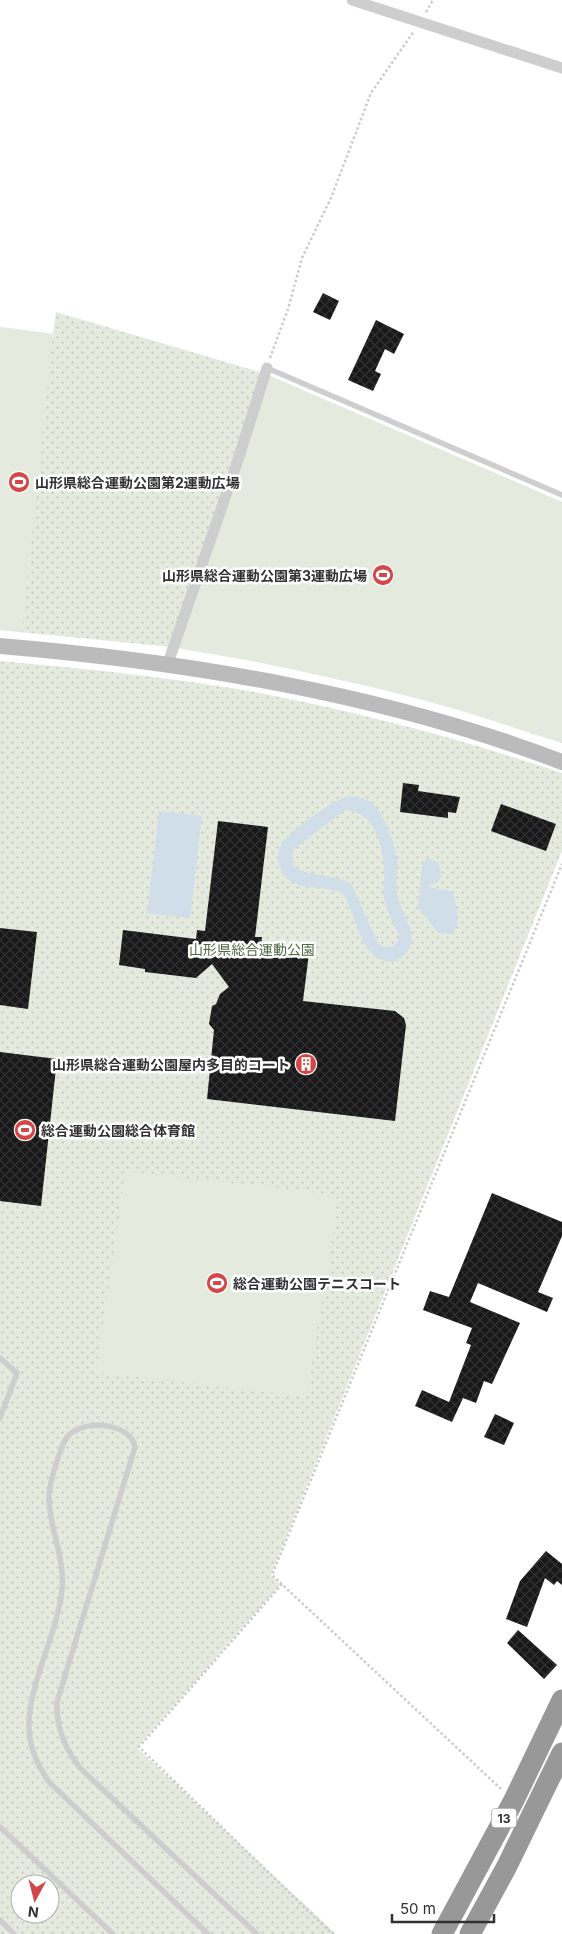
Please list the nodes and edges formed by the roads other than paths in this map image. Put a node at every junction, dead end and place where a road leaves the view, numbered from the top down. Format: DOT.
graph roads {
  1 [pos="352,0"];
  2 [pos="562,68"];
  3 [pos="267,368"];
  4 [pos="562,495"];
  5 [pos="0,646"];
  6 [pos="167,666"];
  7 [pos="562,762"];
  8 [pos="0,1358"];
  9 [pos="0,1418"];
  10 [pos="562,1700"];
  11 [pos="562,1753"];
  12 [pos="0,1827"];
  13 [pos="0,1920"];
  14 [pos="14,1934"];
  15 [pos="113,1934"];
  16 [pos="208,1934"];
  17 [pos="257,1934"];
  18 [pos="442,1934"];
  19 [pos="470,1934"];
  1 -- 2 [label="street"];
  3 -- 4 [label="lane"];
  3 -- 6 [label="street"];
  5 -- 6 [label="street"];
  6 -- 7 [label="street"];
  8 -- 9 [label="lane"];
  10 -- 18 [label="highway, 13"];
  11 -- 19 [label="highway, 13"];
  12 -- 15 [label="lane"];
  13 -- 14 [label="lane"];
  16 -- 17 [label="lane"];
}
